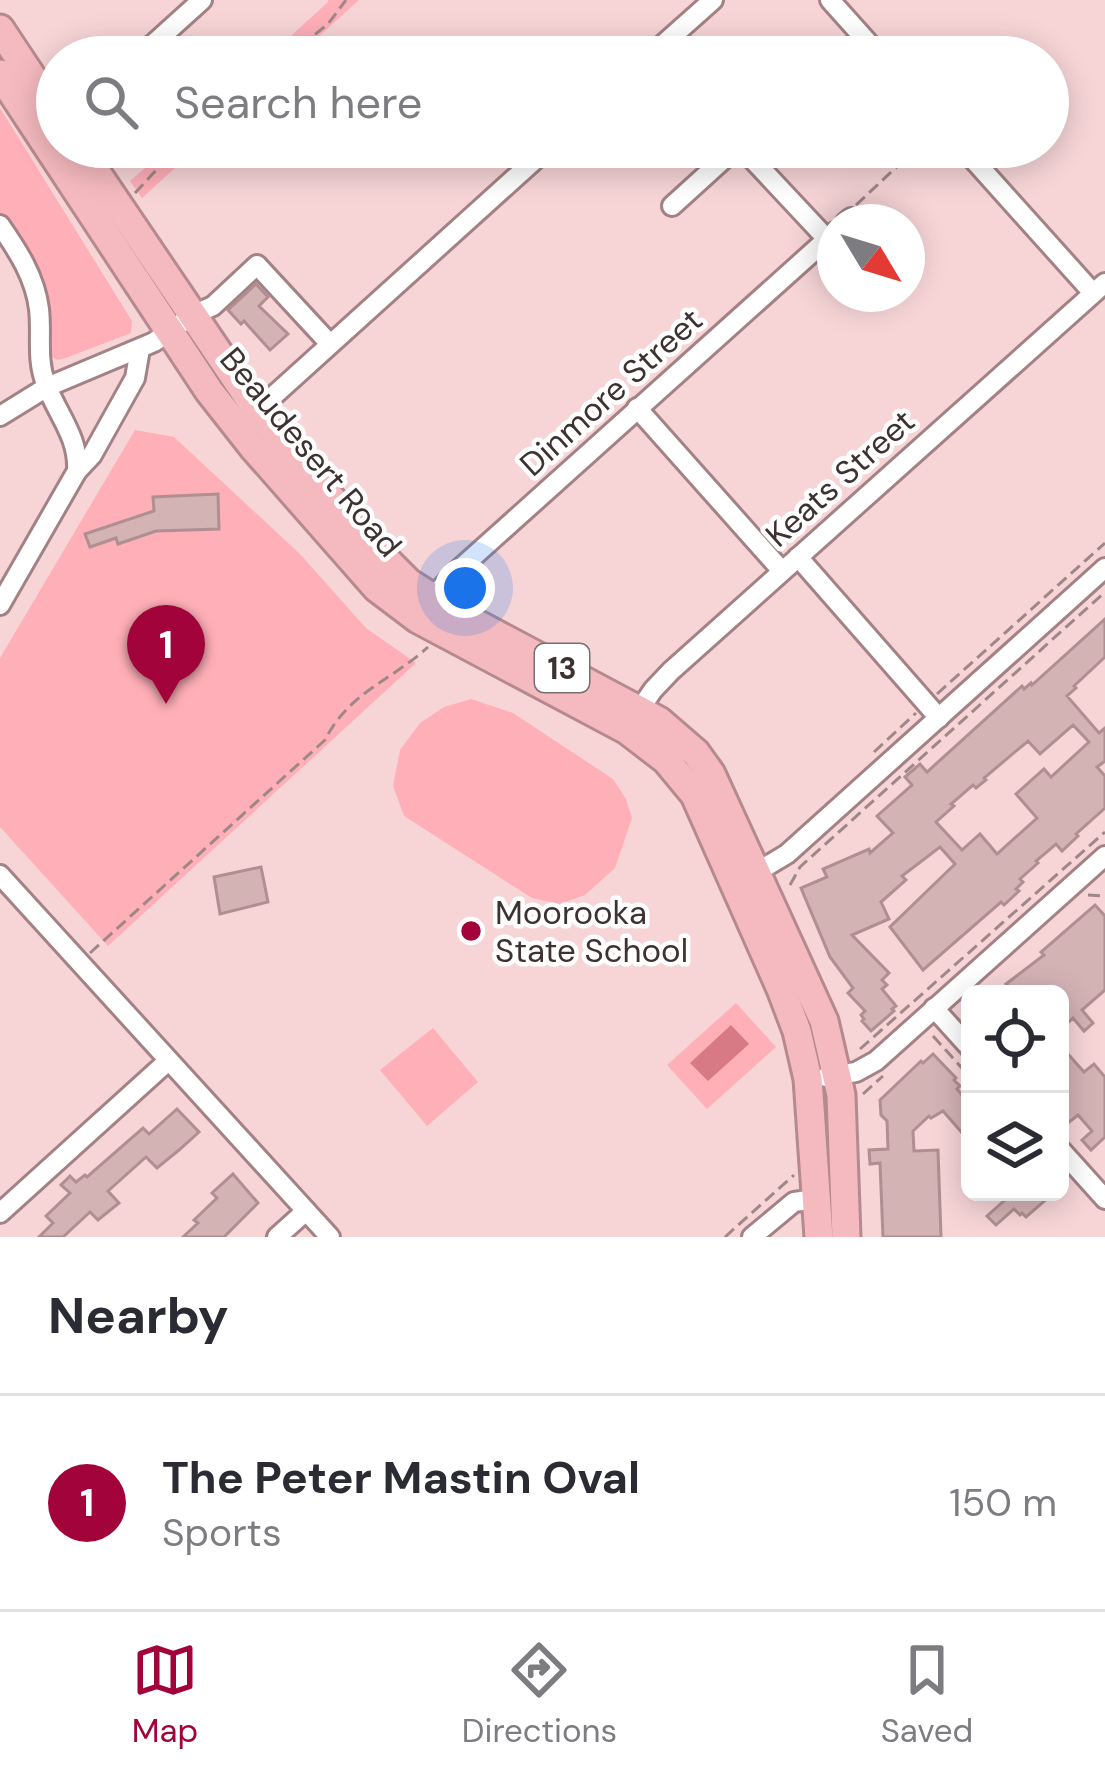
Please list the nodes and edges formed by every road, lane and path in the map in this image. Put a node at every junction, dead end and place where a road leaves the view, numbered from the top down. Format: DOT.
graph roads {
  1 [pos="202,0"];
  2 [pos="346,0"];
  3 [pos="713,0"];
  4 [pos="830,0"];
  5 [pos="0,29"];
  6 [pos="162,36"];
  7 [pos="312,36"];
  8 [pos="676,36"];
  9 [pos="862,36"];
  10 [pos="0,74"];
  11 [pos="36,83"];
  12 [pos="36,120"];
  13 [pos="74,168"];
  14 [pos="93,168"];
  15 [pos="158,168"];
  16 [pos="526,168"];
  17 [pos="716,168"];
  18 [pos="761,168"];
  19 [pos="895,168"];
  20 [pos="982,168"];
  21 [pos="133,194"];
  22 [pos="857,204"];
  23 [pos="673,206"];
  24 [pos="817,222"];
  25 [pos="0,225"];
  26 [pos="817,248"];
  27 [pos="1099,288"];
  28 [pos="192,317"];
  29 [pos="330,344"];
  30 [pos="140,349"];
  31 [pos="47,387"];
  32 [pos="637,408"];
  33 [pos="0,416"];
  34 [pos="247,419"];
  35 [pos="77,471"];
  36 [pos="1105,543"];
  37 [pos="798,556"];
  38 [pos="1105,568"];
  39 [pos="782,571"];
  40 [pos="1105,592"];
  41 [pos="431,599"];
  42 [pos="0,605"];
  43 [pos="446,635"];
  44 [pos="934,697"];
  45 [pos="931,712"];
  46 [pos="633,719"];
  47 [pos="874,752"];
  48 [pos="1105,832"];
  49 [pos="1103,862"];
  50 [pos="758,872"];
  51 [pos="0,875"];
  52 [pos="790,885"];
  53 [pos="1086,895"];
  54 [pos="1105,896"];
  55 [pos="80,962"];
  56 [pos="934,1008"];
  57 [pos="931,1035"];
  58 [pos="961,1038"];
  59 [pos="860,1049"];
  60 [pos="168,1061"];
  61 [pos="961,1067"];
  62 [pos="838,1076"];
  63 [pos="808,1078"];
  64 [pos="1069,1159"];
  65 [pos="796,1174"];
  66 [pos="816,1198"];
  67 [pos="1105,1199"];
  68 [pos="306,1210"];
  69 [pos="0,1213"];
  70 [pos="277,1237"];
  71 [pos="330,1237"];
  72 [pos="725,1237"];
  73 [pos="752,1237"];
  74 [pos="818,1237"];
  75 [pos="846,1237"];
  1 -- 6 [label="street"];
  2 -- 7 [label="path"];
  3 -- 8 [label="street"];
  4 -- 9 [label="street"];
  5 -- 11 [label="highway"];
  10 -- 12 [label="highway, Beaudesert Road / 13"];
  13 -- 28 [label="highway, Beaudesert Road / 13"];
  14 -- 28 [label="highway, Beaudesert Road / 13"];
  15 -- 21 [label="path"];
  16 -- 29 [label="street"];
  17 -- 23 [label="street"];
  18 -- 24 [label="street"];
  19 -- 22 [label="path"];
  20 -- 27 [label="street"];
  25 -- 31 [label="street"];
  26 -- 32 [label="street, Dinmore Street"];
  27 -- 37 [label="street, Keats Street"];
  28 -- 29 [label="street"];
  28 -- 30 [label="street"];
  28 -- 34 [label="highway, Beaudesert Road / 13"];
  29 -- 34 [label="street"];
  30 -- 31 [label="street"];
  30 -- 35 [label="street"];
  31 -- 33 [label="street"];
  31 -- 35 [label="street"];
  32 -- 39 [label="street"];
  32 -- 41 [label="street, Dinmore Street"];
  34 -- 41 [label="highway, Beaudesert Road / 13"];
  34 -- 43 [label="highway, Beaudesert Road / 13"];
  35 -- 42 [label="street"];
  36 -- 44 [label="path"];
  37 -- 39 [label="street, Keats Street"];
  37 -- 45 [label="street"];
  38 -- 45 [label="street"];
  39 -- 46 [label="street, Keats Street"];
  40 -- 52 [label="path"];
  41 -- 46 [label="highway, Beaudesert Road / 13"];
  43 -- 46 [label="highway, Beaudesert Road / 13"];
  43 -- 55 [label="path"];
  45 -- 47 [label="path"];
  45 -- 50 [label="street"];
  46 -- 50 [label="highway, Beaudesert Road / 13"];
  46 -- 63 [label="highway, Beaudesert Road / 13"];
  48 -- 59 [label="path"];
  49 -- 56 [label="street"];
  50 -- 62 [label="highway, Beaudesert Road / 13"];
  51 -- 55 [label="street"];
  53 -- 54 [label="path"];
  55 -- 60 [label="street"];
  56 -- 58 [label="street"];
  56 -- 62 [label="street"];
  57 -- 61 [label="path"];
  60 -- 68 [label="street"];
  60 -- 69 [label="street"];
  62 -- 63 [label="street"];
  62 -- 75 [label="highway, Beaudesert Road / 13"];
  63 -- 66 [label="highway, Beaudesert Road / 13"];
  64 -- 67 [label="street"];
  65 -- 72 [label="path"];
  66 -- 73 [label="street"];
  66 -- 74 [label="highway, Beaudesert Road / 13"];
  68 -- 70 [label="street"];
  68 -- 71 [label="street"];
}
